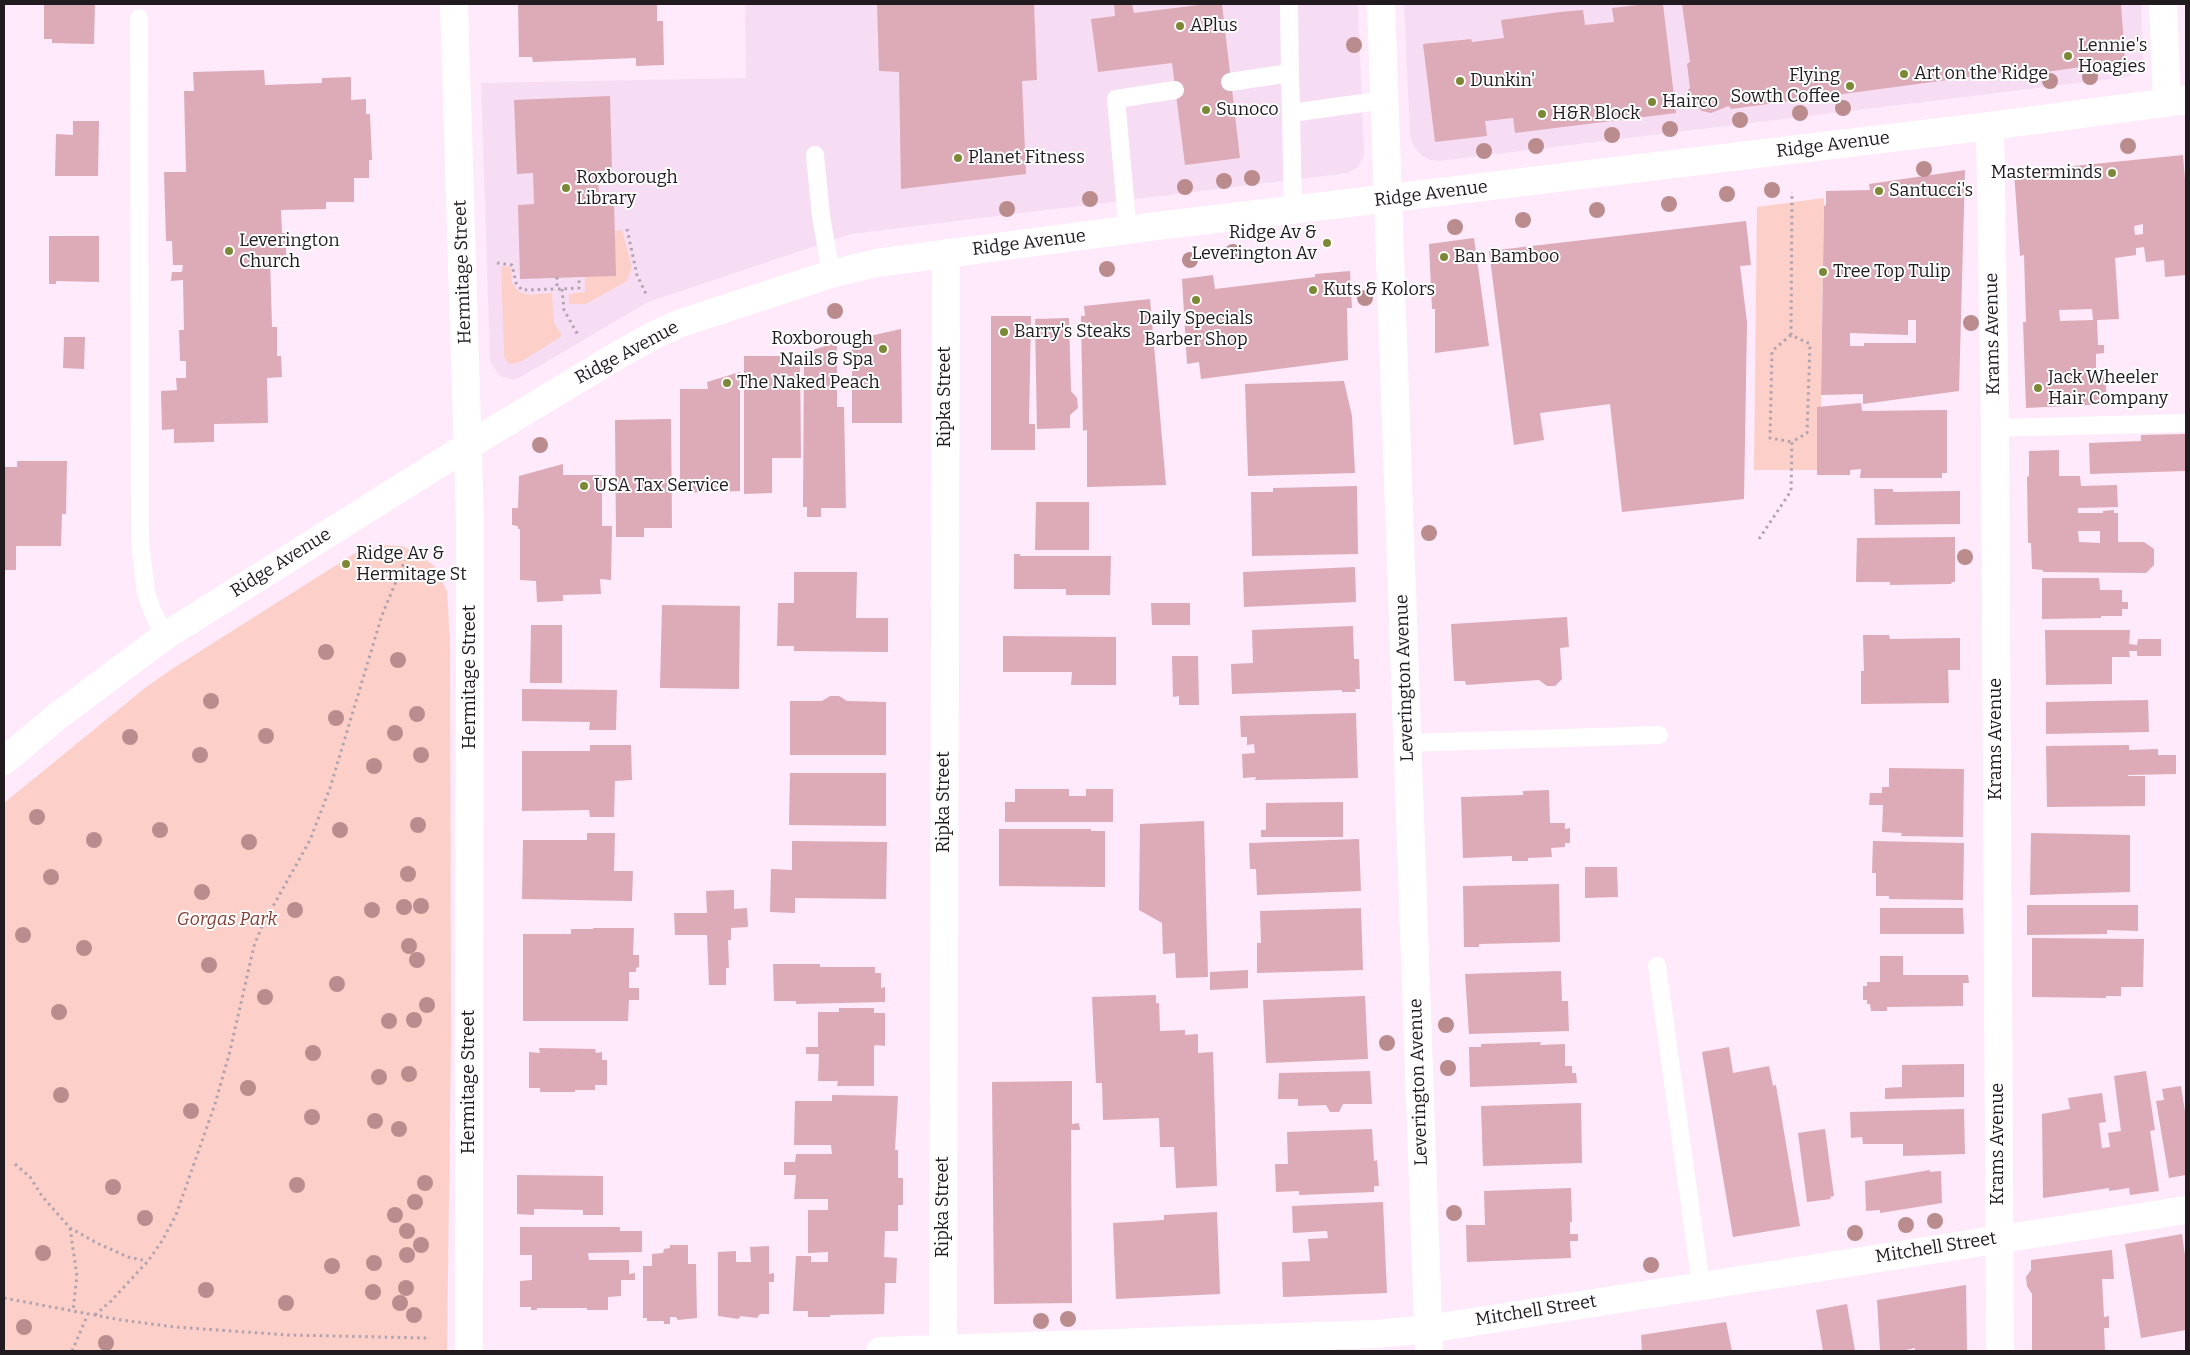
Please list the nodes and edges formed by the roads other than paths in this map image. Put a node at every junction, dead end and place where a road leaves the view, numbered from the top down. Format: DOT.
graph roads {
  1 [pos="454,4"];
  2 [pos="1289,4"];
  3 [pos="1381,4"];
  4 [pos="2163,4"];
  5 [pos="139,18"];
  6 [pos="1290,73"];
  7 [pos="1230,82"];
  8 [pos="1175,90"];
  9 [pos="1385,100"];
  10 [pos="2177,101"];
  11 [pos="1291,113"];
  12 [pos="1990,126"];
  13 [pos="815,155"];
  14 [pos="1388,199"];
  15 [pos="1293,211"];
  16 [pos="1128,231"];
  17 [pos="946,254"];
  18 [pos="831,274"];
  19 [pos="2186,423"];
  20 [pos="1995,428"];
  21 [pos="469,444"];
  22 [pos="164,636"];
  23 [pos="1659,735"];
  24 [pos="1407,742"];
  25 [pos="4,761"];
  26 [pos="1657,966"];
  27 [pos="2186,1210"];
  28 [pos="1999,1239"];
  29 [pos="1701,1285"];
  30 [pos="1429,1340"];
  31 [pos="943,1350"];
  32 [pos="469,1351"];
  33 [pos="880,1351"];
  34 [pos="2000,1351"];
  1 -- 21 [label="street, Hermitage Street"];
  2 -- 6 [label="lane"];
  3 -- 9 [label="street, Leverington Avenue"];
  4 -- 10 [label="street"];
  5 -- 22 [label="lane"];
  6 -- 7 [label="lane"];
  6 -- 11 [label="lane"];
  8 -- 16 [label="lane"];
  9 -- 11 [label="lane"];
  9 -- 14 [label="street, Leverington Avenue"];
  10 -- 12 [label="street, Ridge Avenue"];
  11 -- 15 [label="lane"];
  12 -- 14 [label="street, Ridge Avenue"];
  12 -- 20 [label="street, Krams Avenue"];
  13 -- 18 [label="lane"];
  14 -- 15 [label="street, Ridge Avenue"];
  14 -- 24 [label="street, Leverington Avenue"];
  15 -- 16 [label="street, Ridge Avenue"];
  16 -- 17 [label="street, Ridge Avenue"];
  17 -- 18 [label="street, Ridge Avenue"];
  17 -- 31 [label="street, Ripka Street"];
  18 -- 21 [label="street, Ridge Avenue"];
  19 -- 20 [label="lane"];
  20 -- 28 [label="street, Krams Avenue"];
  21 -- 22 [label="street, Ridge Avenue"];
  21 -- 32 [label="street, Hermitage Street"];
  22 -- 25 [label="street, Ridge Avenue"];
  23 -- 24 [label="lane"];
  24 -- 30 [label="street, Leverington Avenue"];
  26 -- 29 [label="lane"];
  27 -- 28 [label="street, Mitchell Street"];
  28 -- 29 [label="street, Mitchell Street"];
  28 -- 34 [label="street, Krams Avenue"];
  29 -- 30 [label="street, Mitchell Street"];
  30 -- 31 [label="street, Mitchell Street"];
  31 -- 33 [label="street, Mitchell Street"];
}
